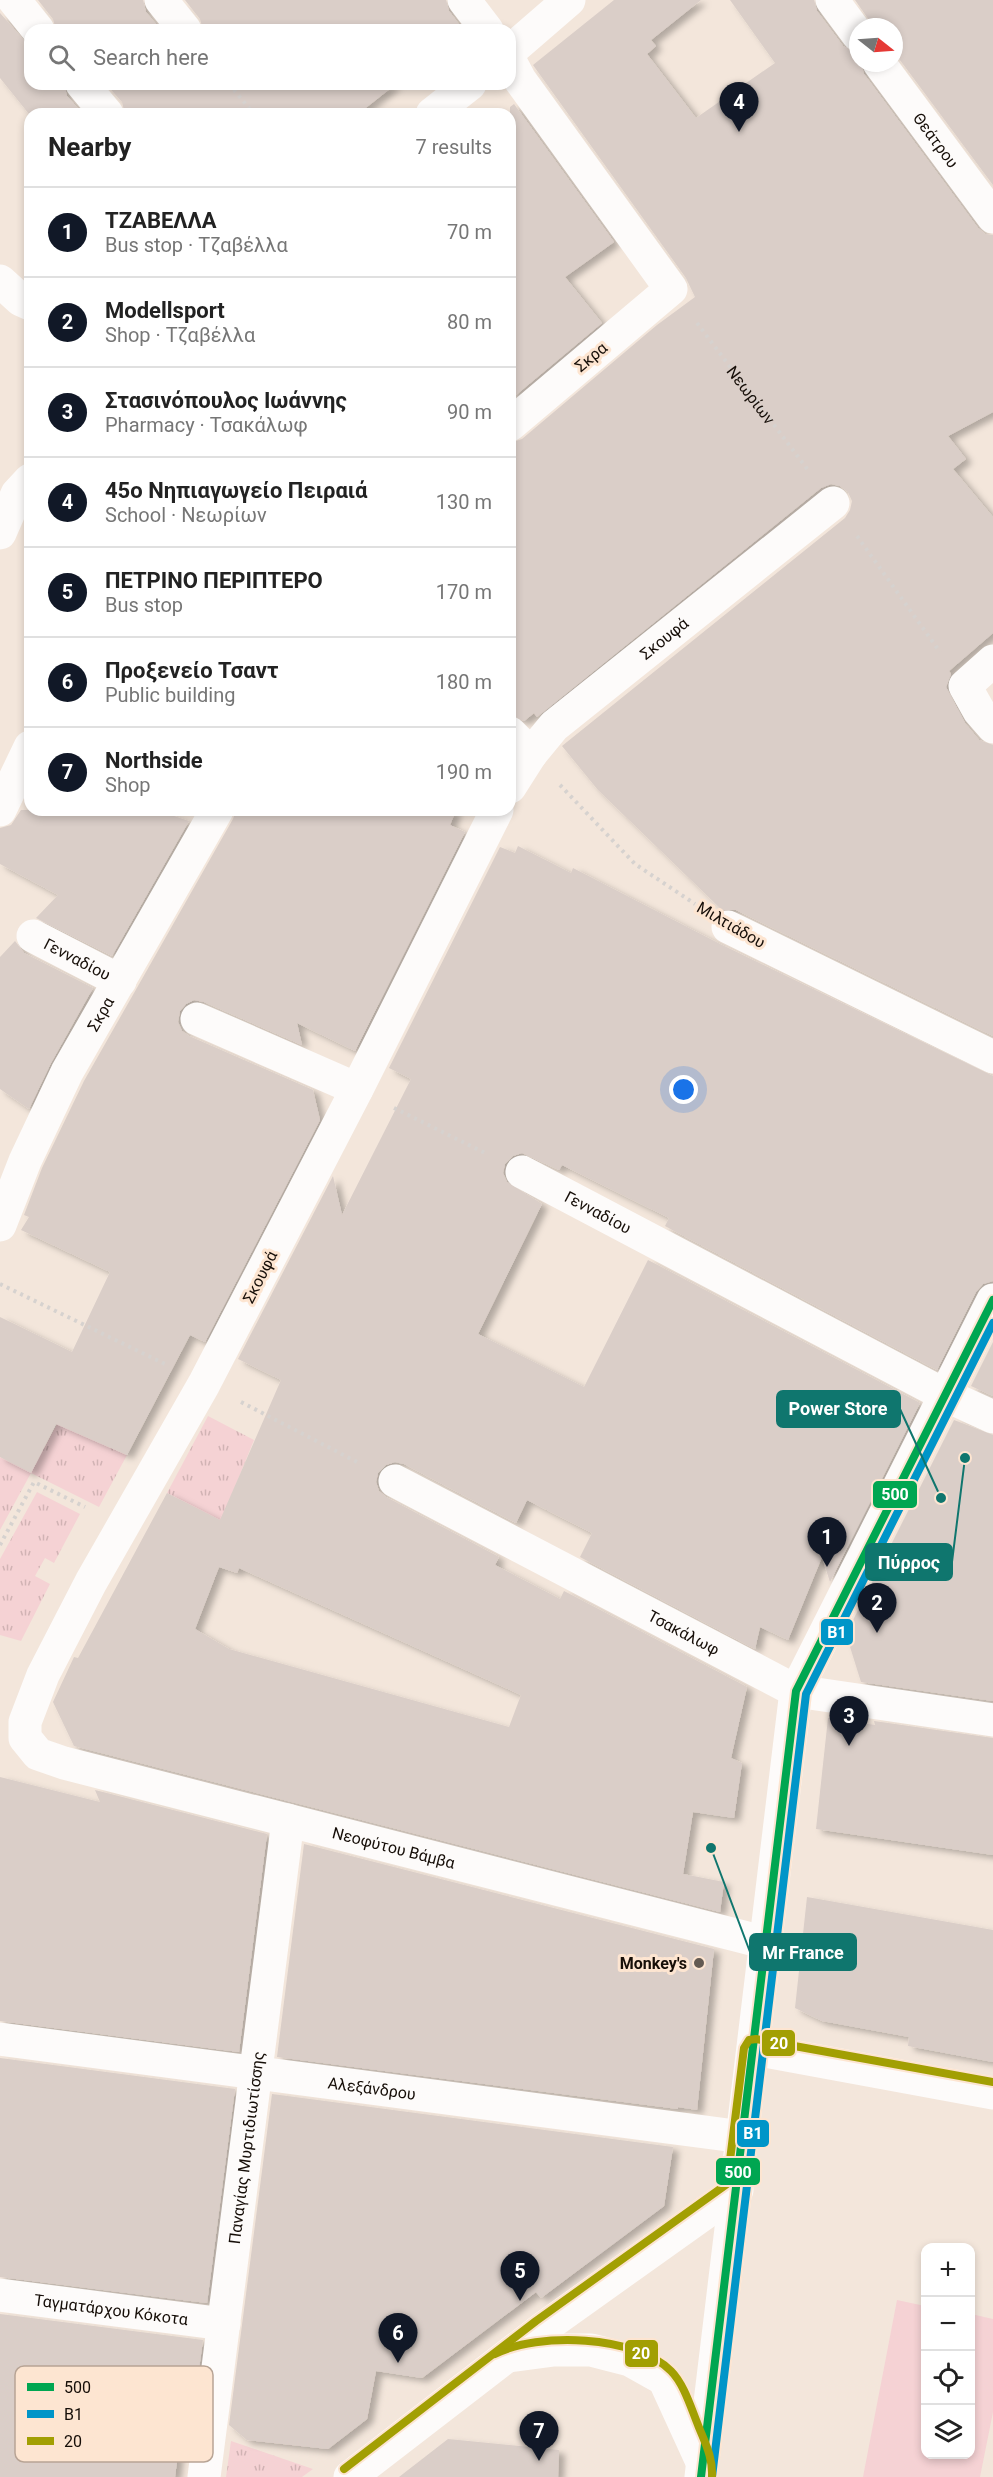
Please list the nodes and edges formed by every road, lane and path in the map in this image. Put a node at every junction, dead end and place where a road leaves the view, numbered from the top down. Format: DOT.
graph roads {
  1 [pos="14,0"];
  2 [pos="161,0"];
  3 [pos="464,0"];
  4 [pos="569,0"];
  5 [pos="832,0"];
  6 [pos="849,23"];
  7 [pos="33,24"];
  8 [pos="180,24"];
  9 [pos="482,24"];
  10 [pos="516,46"];
  11 [pos="516,72"];
  12 [pos="886,72"];
  13 [pos="87,90"];
  14 [pos="235,90"];
  15 [pos="462,90"];
  16 [pos="102,108"];
  17 [pos="249,108"];
  18 [pos="440,108"];
  19 [pos="993,217"];
  20 [pos="0,281"];
  21 [pos="671,289"];
  22 [pos="24,301"];
  23 [pos="516,420"];
  24 [pos="24,486"];
  25 [pos="833,503"];
  26 [pos="0,533"];
  27 [pos="993,661"];
  28 [pos="965,686"];
  29 [pos="993,727"];
  30 [pos="520,744"];
  31 [pos="24,760"];
  32 [pos="516,761"];
  33 [pos="0,810"];
  34 [pos="214,816"];
  35 [pos="494,816"];
  36 [pos="728,927"];
  37 [pos="33,936"];
  38 [pos="120,981"];
  39 [pos="197,1019"];
  40 [pos="993,1057"];
  41 [pos="357,1089"];
  42 [pos="522,1172"];
  43 [pos="0,1226"];
  44 [pos="993,1300"];
  45 [pos="945,1395"];
  46 [pos="993,1417"];
  47 [pos="395,1481"];
  48 [pos="90,1510"];
  49 [pos="0,1545"];
  50 [pos="796,1691"];
  51 [pos="993,1720"];
  52 [pos="28,1742"];
  53 [pos="288,1820"];
  54 [pos="767,1943"];
  55 [pos="0,2039"];
  56 [pos="754,2049"];
  57 [pos="256,2072"];
  58 [pos="993,2093"];
  59 [pos="743,2137"];
  60 [pos="737,2190"];
  61 [pos="0,2295"];
  62 [pos="224,2324"];
  63 [pos="509,2356"];
  64 [pos="213,2408"];
  65 [pos="206,2462"];
  66 [pos="701,2470"];
  67 [pos="204,2477"];
  68 [pos="350,2477"];
  1 -- 7 [label="street"];
  2 -- 8 [label="street"];
  3 -- 9 [label="street"];
  4 -- 10 [label="street"];
  5 -- 6 [label="street"];
  11 -- 21 [label="street"];
  12 -- 19 [label="street, Θεάτρου"];
  13 -- 16 [label="street"];
  14 -- 17 [label="path"];
  15 -- 18 [label="street"];
  20 -- 22 [label="street"];
  21 -- 23 [label="street, Σκρα"];
  21 -- 25 [label="path, Νεωρίων"];
  24 -- 26 [label="street"];
  25 -- 28 [label="path, Νεωρίων"];
  25 -- 30 [label="street, Σκουφά"];
  27 -- 28 [label="street"];
  28 -- 29 [label="street"];
  30 -- 32 [label="street, Σκουφά"];
  30 -- 36 [label="path, Μιλτιάδου"];
  31 -- 33 [label="street"];
  34 -- 38 [label="street, Σκρα"];
  35 -- 41 [label="street, Σκουφά"];
  36 -- 40 [label="street, Μιλτιάδου"];
  37 -- 38 [label="street, Γενναδίου"];
  38 -- 43 [label="street, Σκρα"];
  39 -- 41 [label="street"];
  41 -- 42 [label="path"];
  41 -- 52 [label="street, Σκουφά"];
  42 -- 45 [label="street, Γενναδίου"];
  44 -- 45 [label="street"];
  45 -- 46 [label="street, Γενναδίου"];
  45 -- 50 [label="street"];
  47 -- 50 [label="street, Τσακάλωφ"];
  48 -- 49 [label="path"];
  50 -- 51 [label="street, Τσακάλωφ"];
  50 -- 54 [label="street"];
  52 -- 53 [label="street, Νεοφύτου Βάμβα"];
  53 -- 54 [label="street, Νεοφύτου Βάμβα"];
  53 -- 57 [label="street, Παναγίας Μυρτιδιωτίσσης"];
  54 -- 56 [label="street"];
  55 -- 57 [label="street, Αλεξάνδρου"];
  56 -- 58 [label="street"];
  56 -- 59 [label="street"];
  57 -- 59 [label="street, Αλεξάνδρου"];
  57 -- 62 [label="street, Παναγίας Μυρτιδιωτίσσης"];
  59 -- 60 [label="street"];
  60 -- 63 [label="street"];
  60 -- 66 [label="street"];
  61 -- 62 [label="street, Ταγματάρχου Κόκοτα"];
  62 -- 64 [label="street, Παναγίας Μυρτιδιωτίσσης"];
  63 -- 66 [label="street"];
  63 -- 68 [label="street"];
  65 -- 67 [label="street, Παναγίας Μυρτιδιωτίσσης"];
}
